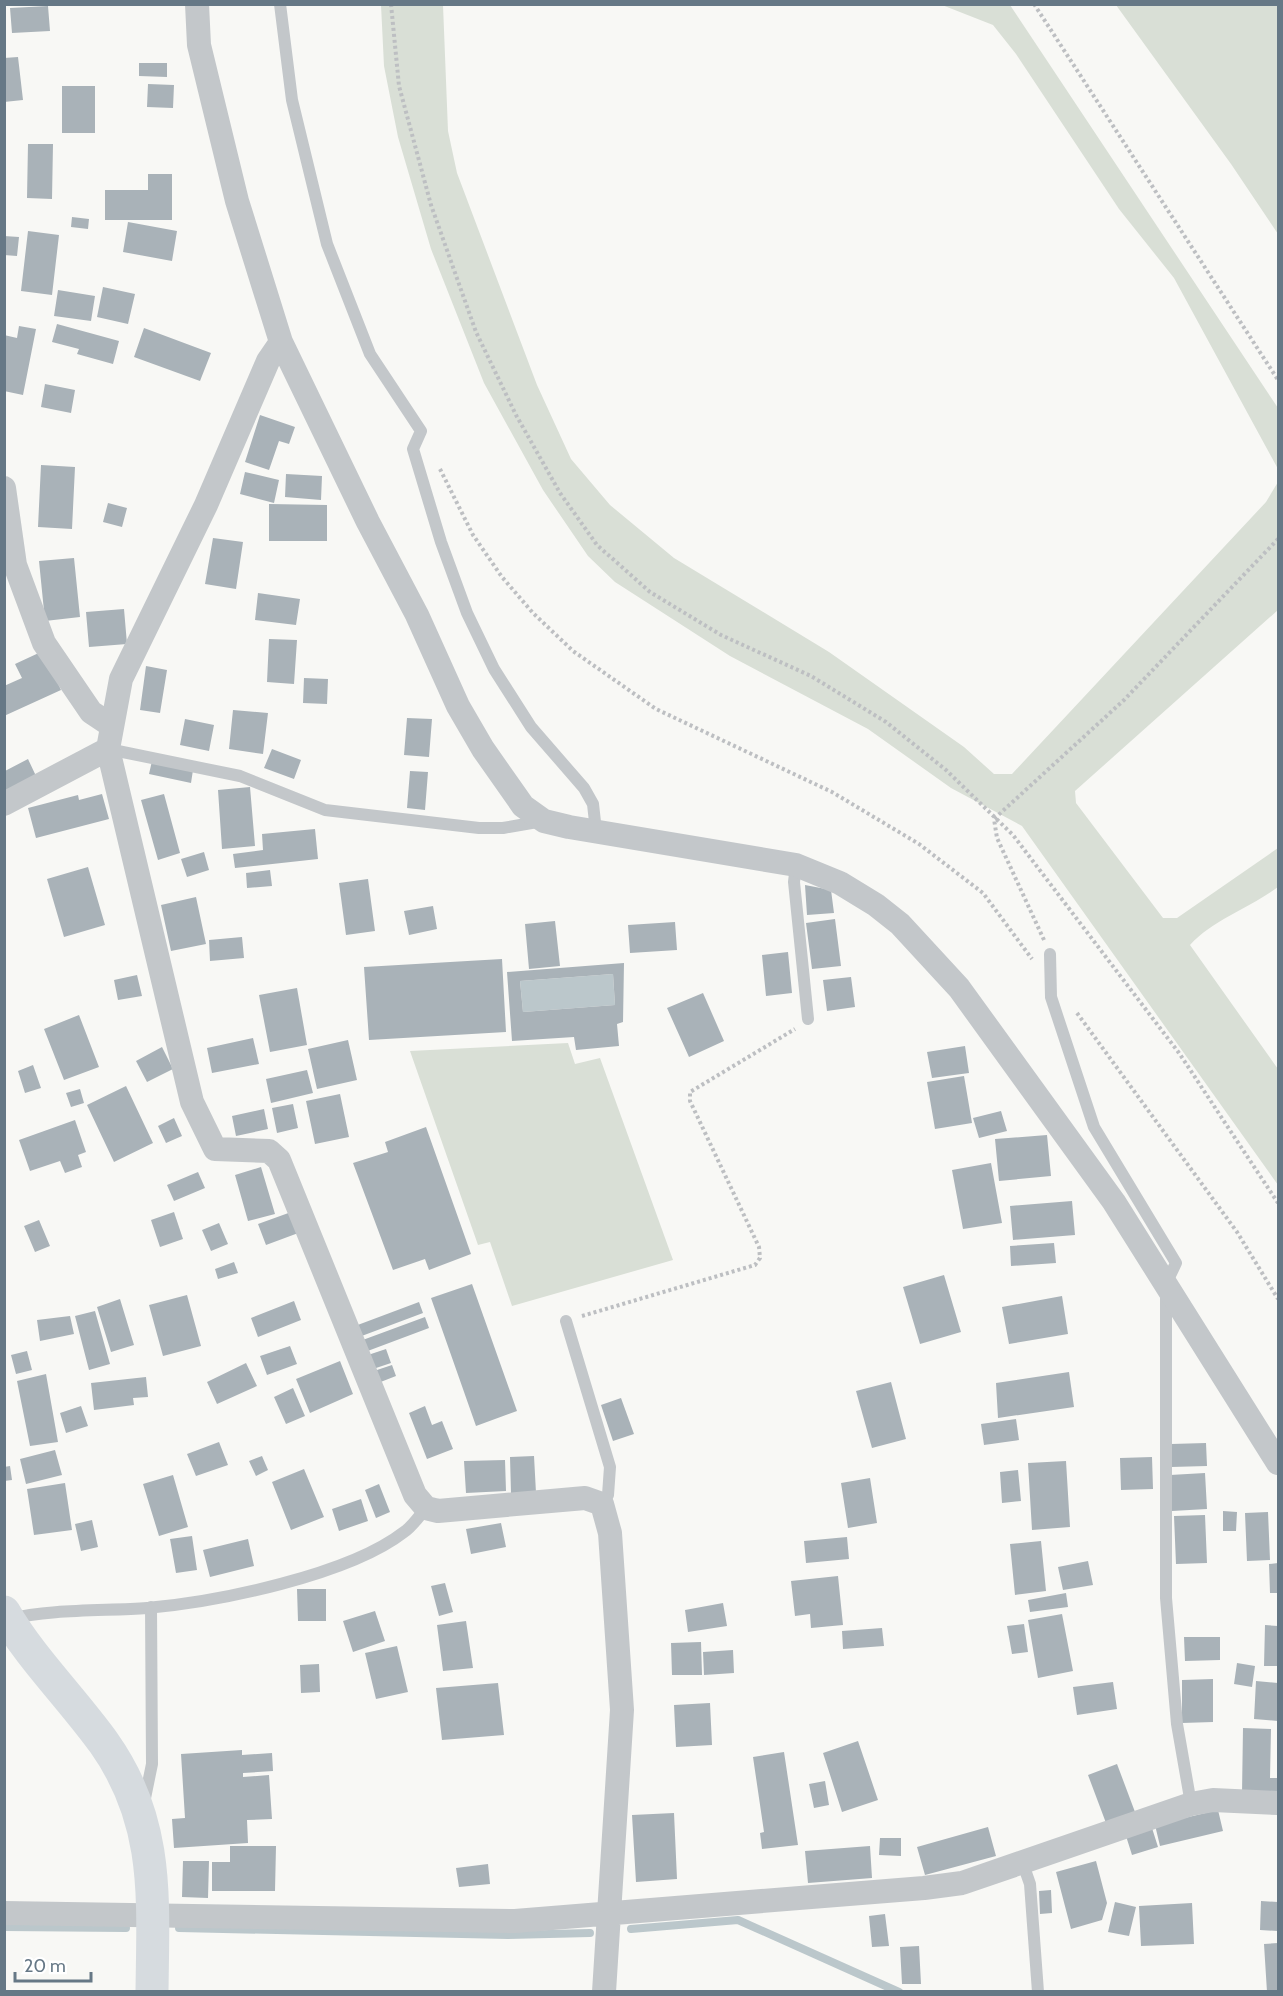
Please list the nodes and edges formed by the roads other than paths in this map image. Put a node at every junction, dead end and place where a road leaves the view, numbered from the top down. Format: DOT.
graph roads {
  1 [pos="197,4"];
  2 [pos="280,4"];
  3 [pos="281,342"];
  4 [pos="4,488"];
  5 [pos="110,737"];
  6 [pos="4,804"];
  7 [pos="544,821"];
  8 [pos="596,831"];
  9 [pos="796,865"];
  10 [pos="1050,954"];
  11 [pos="808,1019"];
  12 [pos="1166,1284"];
  13 [pos="566,1321"];
  14 [pos="1278,1463"];
  15 [pos="602,1504"];
  16 [pos="426,1508"];
  17 [pos="151,1608"];
  18 [pos="7,1616"];
  19 [pos="1278,1803"];
  20 [pos="1191,1804"];
  21 [pos="140,1811"];
  22 [pos="1023,1864"];
  23 [pos="610,1912"];
  24 [pos="4,1913"];
  25 [pos="152,1916"];
  26 [pos="152,1992"];
  27 [pos="604,1992"];
  28 [pos="1038,1992"];
  1 -- 3 [label="street"];
  2 -- 8 [label="lane"];
  3 -- 5 [label="street"];
  3 -- 7 [label="street"];
  4 -- 5 [label="street"];
  5 -- 6 [label="street"];
  5 -- 7 [label="lane"];
  5 -- 16 [label="street"];
  7 -- 8 [label="street"];
  8 -- 9 [label="street"];
  9 -- 11 [label="lane"];
  9 -- 12 [label="street"];
  10 -- 12 [label="lane"];
  12 -- 14 [label="street"];
  12 -- 20 [label="lane"];
  13 -- 15 [label="lane"];
  15 -- 16 [label="street"];
  15 -- 23 [label="street"];
  16 -- 17 [label="lane"];
  17 -- 18 [label="lane"];
  17 -- 21 [label="lane"];
  18 -- 21 [label="street"];
  19 -- 20 [label="street"];
  20 -- 22 [label="street"];
  21 -- 25 [label="street"];
  22 -- 23 [label="street"];
  22 -- 28 [label="lane"];
  23 -- 25 [label="street"];
  23 -- 27 [label="street"];
  24 -- 25 [label="street"];
  25 -- 26 [label="street"];
}
